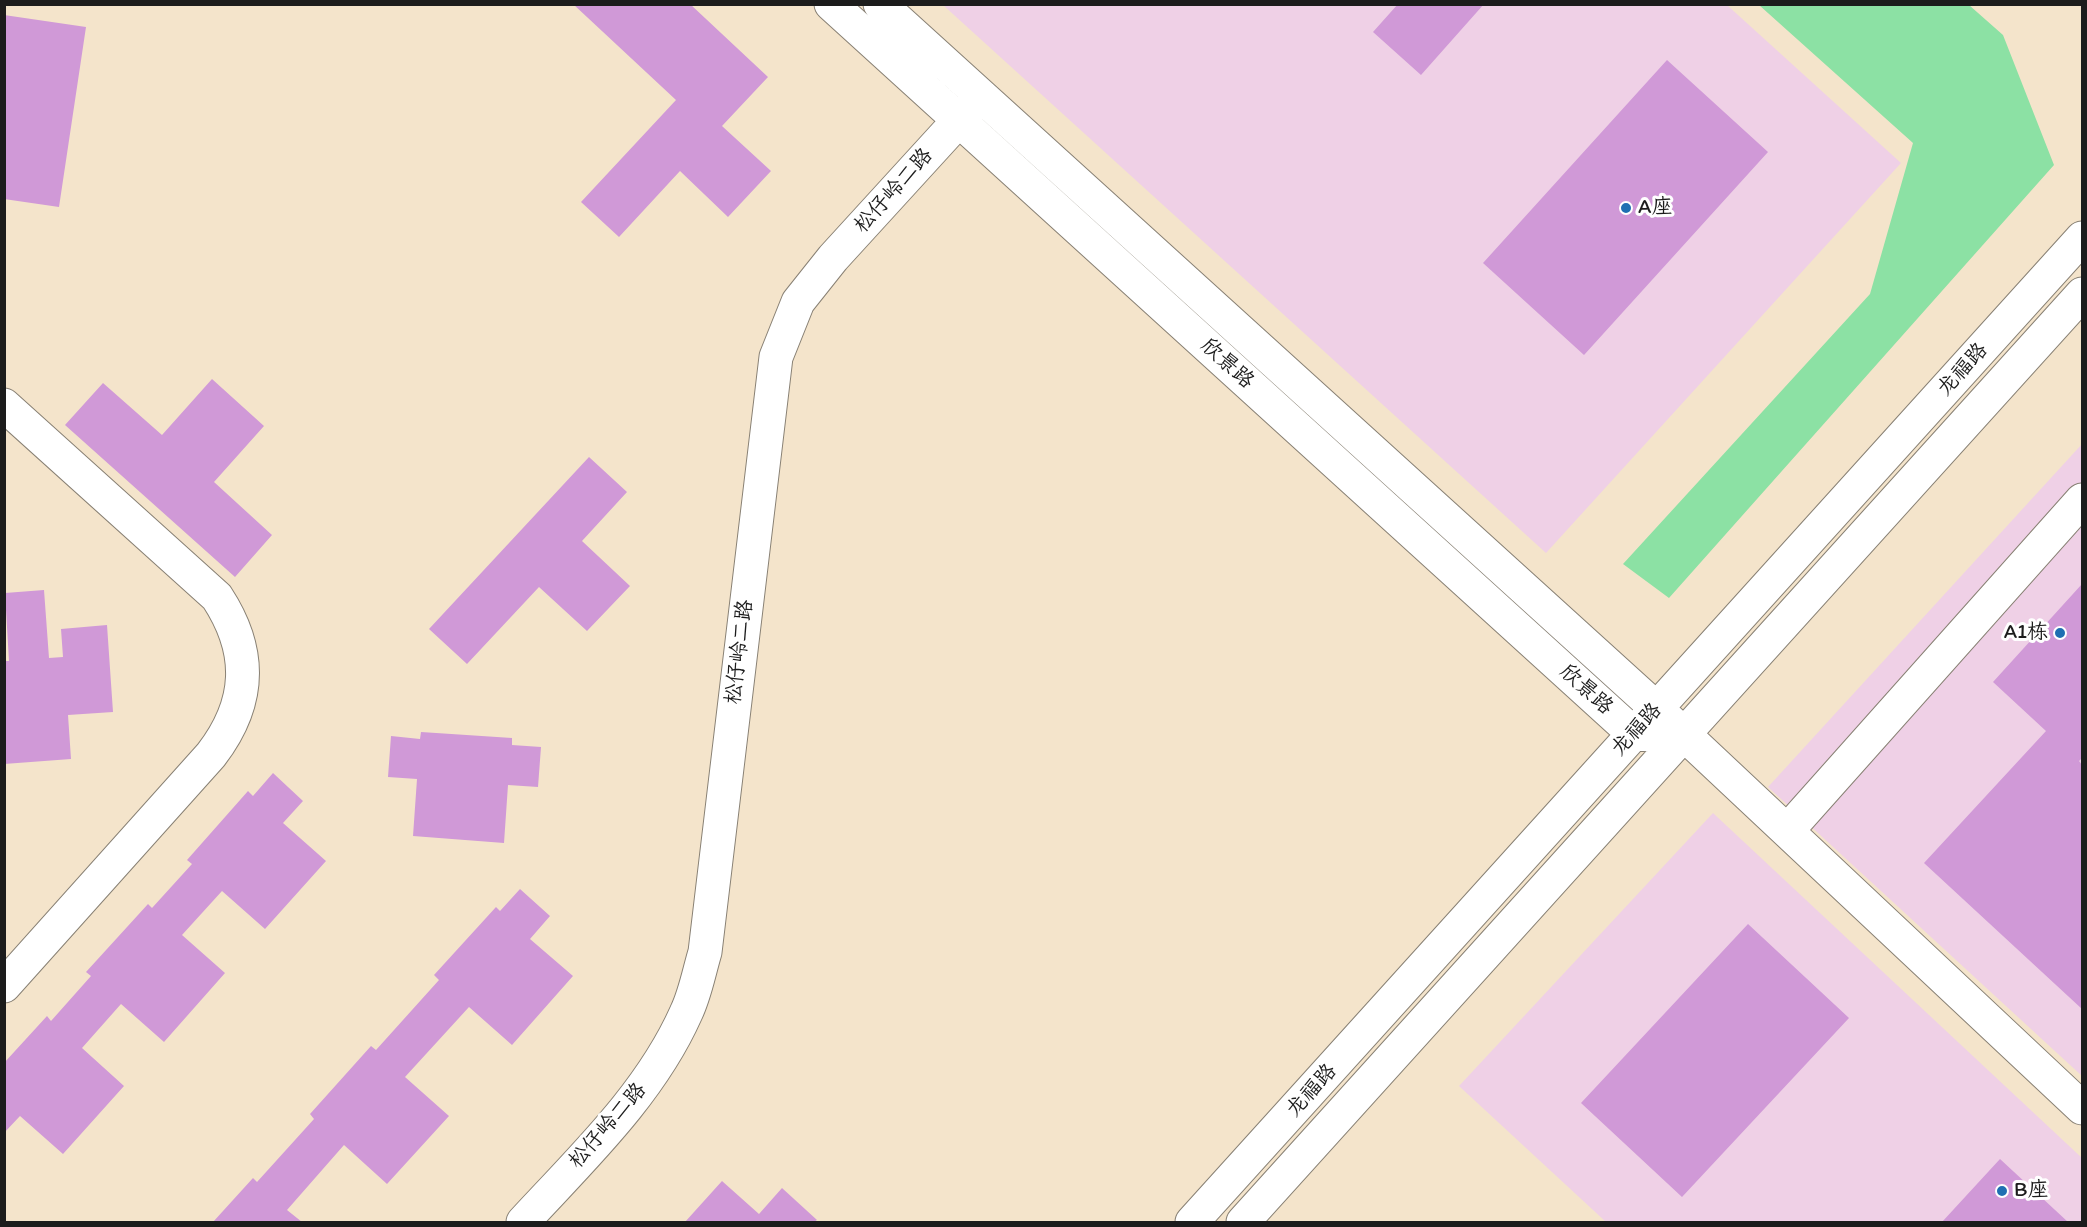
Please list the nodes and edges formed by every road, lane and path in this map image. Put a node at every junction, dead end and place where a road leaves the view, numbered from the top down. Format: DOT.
graph roads {
  1 [pos="831,4"];
  2 [pos="880,4"];
  3 [pos="981,96"];
  4 [pos="958,120"];
  5 [pos="2082,238"];
  6 [pos="2082,294"];
  7 [pos="4,405"];
  8 [pos="2082,500"];
  9 [pos="1657,709"];
  10 [pos="1634,734"];
  11 [pos="1683,735"];
  12 [pos="1787,831"];
  13 [pos="4,986"];
  14 [pos="2082,1108"];
  15 [pos="523,1222"];
  16 [pos="1192,1222"];
  17 [pos="1243,1222"];
  1 -- 4 [label="street, 欣景路"];
  2 -- 3 [label="street, 欣景路"];
  3 -- 4 [label="street, 松仔岭二路"];
  3 -- 9 [label="street, 欣景路"];
  4 -- 10 [label="street, 欣景路"];
  4 -- 15 [label="street, 松仔岭二路"];
  5 -- 9 [label="street, 龙福路"];
  6 -- 11 [label="street, 龙福路"];
  7 -- 13 [label="street"];
  8 -- 12 [label="street"];
  9 -- 10 [label="street, 龙福路"];
  9 -- 11 [label="street, 欣景路"];
  10 -- 11 [label="street"];
  10 -- 16 [label="street, 龙福路"];
  11 -- 12 [label="street, 欣景路"];
  11 -- 17 [label="street, 龙福路"];
  12 -- 14 [label="street, 欣景路"];
}
